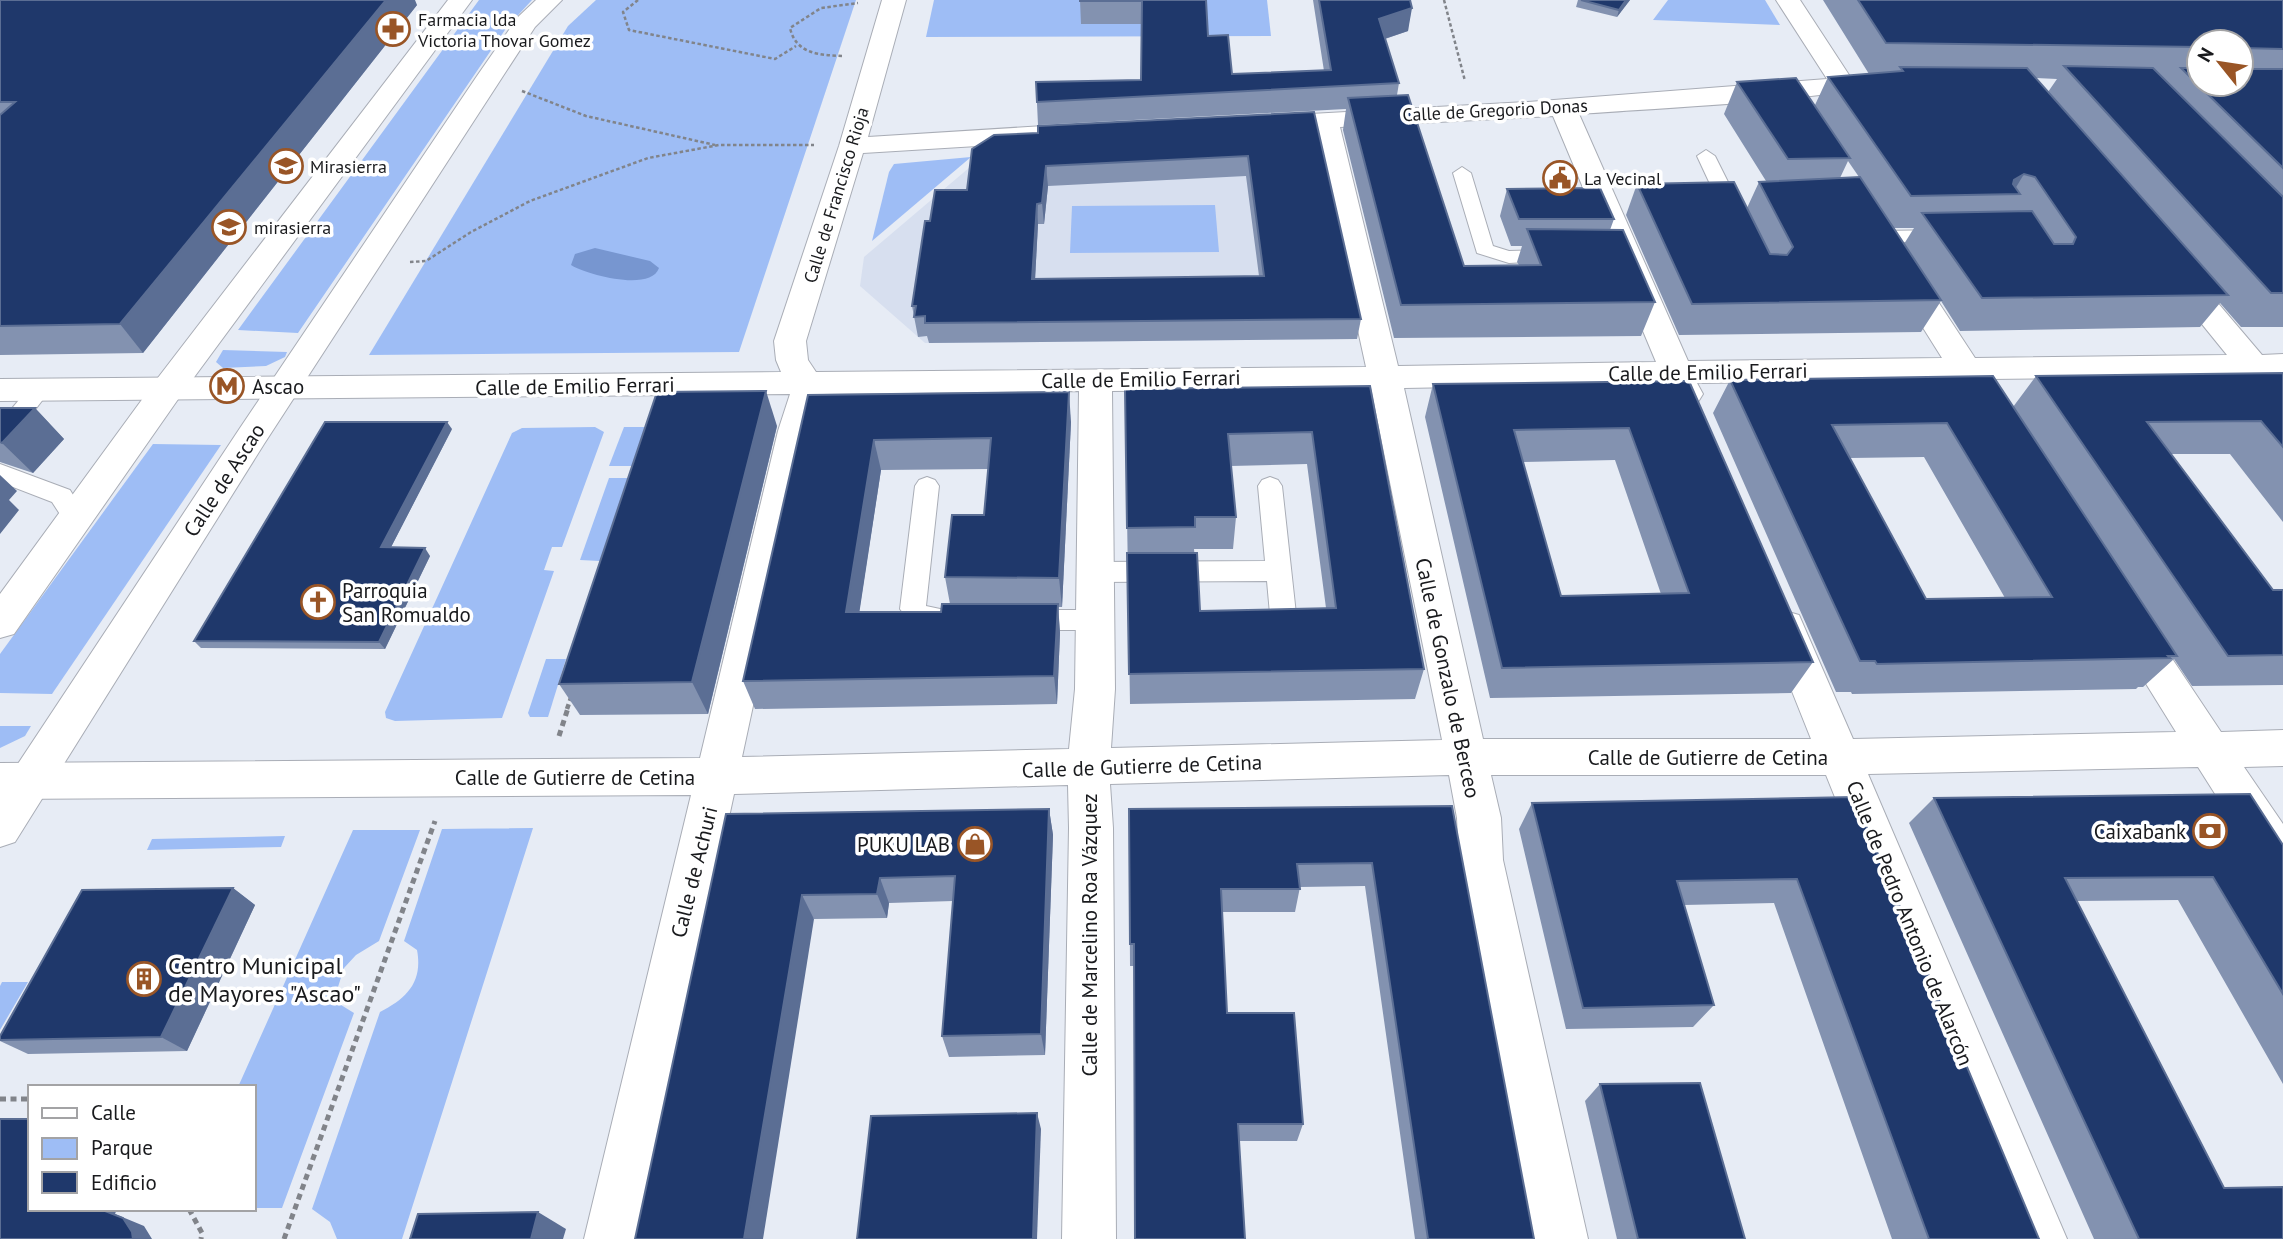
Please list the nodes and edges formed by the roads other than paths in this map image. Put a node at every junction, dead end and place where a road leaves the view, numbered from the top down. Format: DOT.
graph roads {
  1 [pos="460,0"];
  2 [pos="550,0"];
  3 [pos="1788,0"];
  4 [pos="894,1"];
  5 [pos="1843,85"];
  6 [pos="1900,88"];
  7 [pos="1784,92"];
  8 [pos="1562,106"];
  9 [pos="1325,120"];
  10 [pos="1808,123"];
  11 [pos="1243,124"];
  12 [pos="1065,133"];
  13 [pos="852,146"];
  14 [pos="1706,156"];
  15 [pos="1462,173"];
  16 [pos="1754,201"];
  17 [pos="1728,202"];
  18 [pos="1871,222"];
  19 [pos="1744,235"];
  20 [pos="1963,236"];
  21 [pos="2158,252"];
  22 [pos="1572,256"];
  23 [pos="2268,365"];
  24 [pos="1965,369"];
  25 [pos="1676,372"];
  26 [pos="1384,377"];
  27 [pos="1096,380"];
  28 [pos="809,384"];
  29 [pos="169,387"];
  30 [pos="284,388"];
  31 [pos="40,389"];
  32 [pos="0,390"];
  33 [pos="2283,400"];
  34 [pos="1997,417"];
  35 [pos="1698,421"];
  36 [pos="0,439"];
  37 [pos="0,472"];
  38 [pos="927,486"];
  39 [pos="1270,486"];
  40 [pos="76,519"];
  41 [pos="1278,571"];
  42 [pos="1095,572"];
  43 [pos="1773,596"];
  44 [pos="2111,597"];
  45 [pos="1283,614"];
  46 [pos="975,620"];
  47 [pos="1002,620"];
  48 [pos="1096,620"];
  49 [pos="0,623"];
  50 [pos="2283,748"];
  51 [pos="2207,749"];
  52 [pos="1465,757"];
  53 [pos="1841,757"];
  54 [pos="1088,768"];
  55 [pos="719,776"];
  56 [pos="16,781"];
  57 [pos="0,828"];
  58 [pos="2283,862"];
  59 [pos="611,1239"];
  60 [pos="1089,1239"];
  61 [pos="1561,1239"];
  62 [pos="2040,1239"];
  1 -- 29 [label="street"];
  2 -- 30 [label="street, Calle de Ascao"];
  3 -- 5 [label="street"];
  4 -- 13 [label="street, Calle de Francisco Rioja"];
  5 -- 6 [label="street, Calle de Gregorio Donas"];
  5 -- 7 [label="street, Calle de Gregorio Donas"];
  7 -- 8 [label="street, Calle de Gregorio Donas"];
  7 -- 10 [label="street"];
  8 -- 9 [label="street, Calle de Gregorio Donas"];
  8 -- 25 [label="street"];
  9 -- 11 [label="street, Calle de Gregorio Donas"];
  9 -- 26 [label="street, Calle de Gonzalo de Berceo"];
  12 -- 13 [label="street"];
  13 -- 28 [label="street, Calle de Francisco Rioja"];
  14 -- 17 [label="lane"];
  15 -- 22 [label="lane"];
  16 -- 17 [label="lane"];
  17 -- 19 [label="lane"];
  18 -- 20 [label="lane"];
  18 -- 24 [label="street"];
  21 -- 23 [label="street"];
  23 -- 24 [label="street, Calle de Emilio Ferrari"];
  23 -- 33 [label="street"];
  24 -- 25 [label="street, Calle de Emilio Ferrari"];
  24 -- 34 [label="street"];
  25 -- 26 [label="street, Calle de Emilio Ferrari"];
  25 -- 35 [label="street"];
  26 -- 27 [label="street, Calle de Emilio Ferrari"];
  26 -- 52 [label="street, Calle de Gonzalo de Berceo"];
  27 -- 28 [label="street, Calle de Emilio Ferrari"];
  27 -- 42 [label="street, Calle de Marcelino Roa Vázquez"];
  28 -- 30 [label="street, Calle de Emilio Ferrari"];
  28 -- 55 [label="street, Calle de Achuri"];
  29 -- 30 [label="street, Calle de Emilio Ferrari"];
  29 -- 31 [label="street, Calle de Emilio Ferrari"];
  29 -- 40 [label="street"];
  30 -- 56 [label="street, Calle de Ascao"];
  31 -- 32 [label="street, Calle de Emilio Ferrari"];
  31 -- 36 [label="lane"];
  37 -- 40 [label="lane"];
  38 -- 46 [label="lane"];
  39 -- 41 [label="lane"];
  40 -- 49 [label="street"];
  41 -- 42 [label="lane"];
  41 -- 45 [label="lane"];
  42 -- 48 [label="street, Calle de Marcelino Roa Vázquez"];
  43 -- 53 [label="street, Calle de Pedro Antonio de Alarcón"];
  44 -- 51 [label="street"];
  47 -- 48 [label="lane"];
  48 -- 54 [label="street, Calle de Marcelino Roa Vázquez"];
  50 -- 51 [label="street, Calle de Gutierre de Cetina"];
  51 -- 53 [label="street, Calle de Gutierre de Cetina"];
  51 -- 58 [label="street"];
  52 -- 53 [label="street, Calle de Gutierre de Cetina"];
  52 -- 54 [label="street, Calle de Gutierre de Cetina"];
  52 -- 61 [label="street, Calle de Gonzalo de Berceo"];
  53 -- 62 [label="street, Calle de Pedro Antonio de Alarcón"];
  54 -- 55 [label="street, Calle de Gutierre de Cetina"];
  54 -- 60 [label="street, Calle de Marcelino Roa Vázquez"];
  55 -- 56 [label="street, Calle de Gutierre de Cetina"];
  55 -- 59 [label="street, Calle de Achuri"];
  56 -- 57 [label="street, Calle de Ascao"];
}
